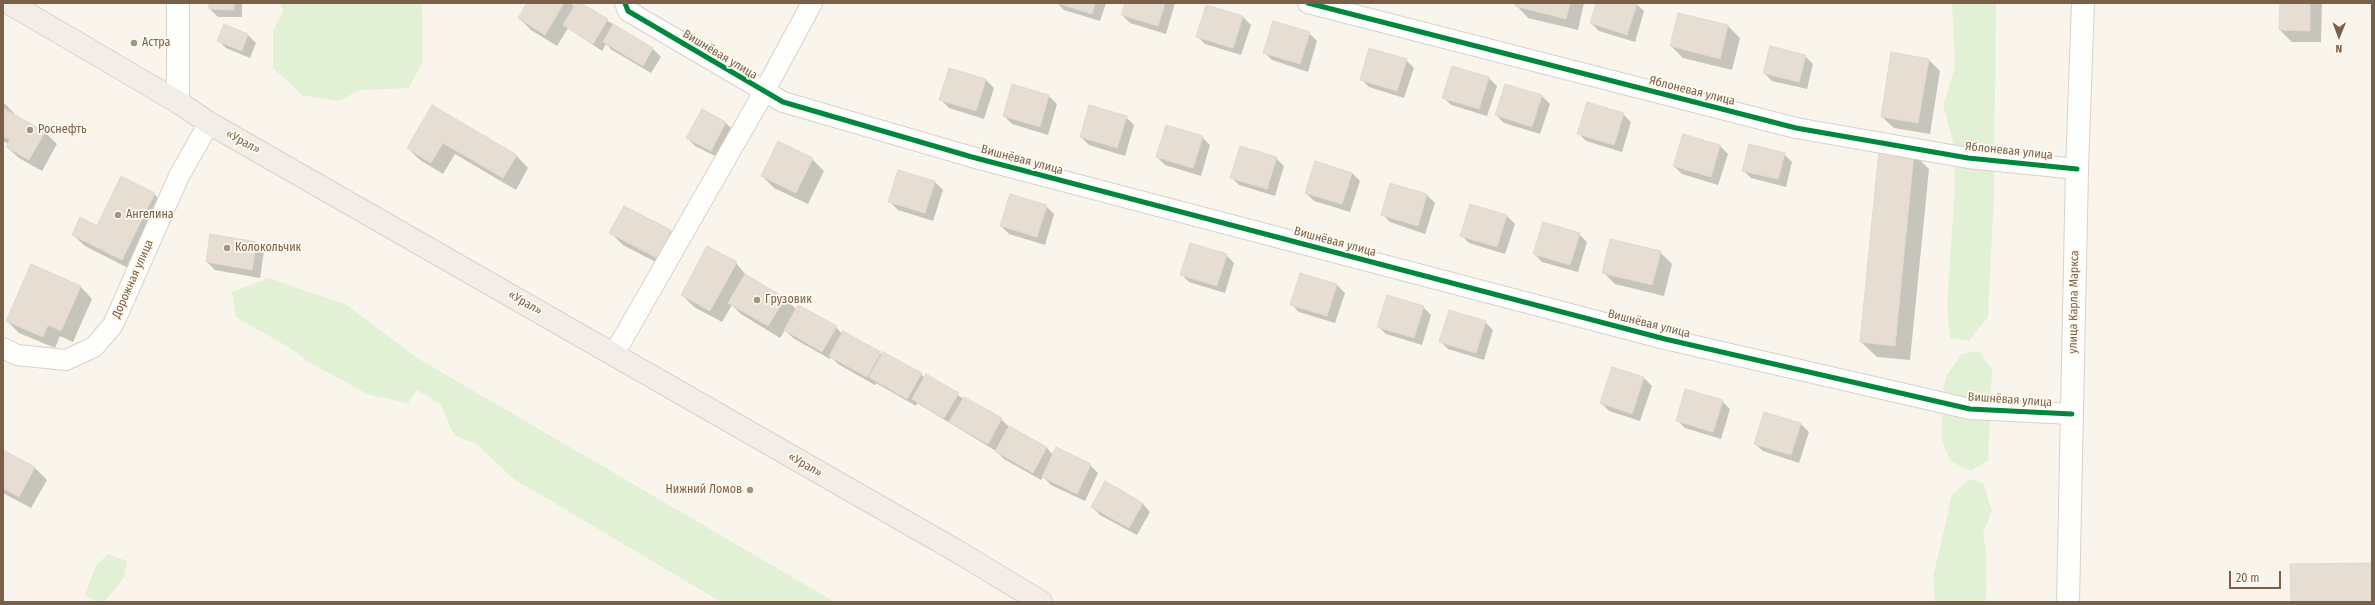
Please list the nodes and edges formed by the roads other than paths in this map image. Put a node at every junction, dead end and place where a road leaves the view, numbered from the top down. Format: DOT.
graph roads {
  1 [pos="9,3"];
  2 [pos="178,3"];
  3 [pos="625,3"];
  4 [pos="812,3"];
  5 [pos="1308,3"];
  6 [pos="2083,3"];
  7 [pos="764,92"];
  8 [pos="178,102"];
  9 [pos="209,122"];
  10 [pos="2077,168"];
  11 [pos="3,348"];
  12 [pos="614,354"];
  13 [pos="2072,414"];
  14 [pos="1040,602"];
  15 [pos="2068,602"];
  1 -- 8 [label="highway, «Урал»"];
  2 -- 8 [label="street"];
  3 -- 7 [label="street, Вишнёвая улица"];
  4 -- 7 [label="street"];
  5 -- 10 [label="street, Яблоневая улица"];
  6 -- 10 [label="street, улица Карла Маркса"];
  7 -- 12 [label="street"];
  7 -- 13 [label="street, Вишнёвая улица"];
  8 -- 9 [label="highway, «Урал»"];
  9 -- 11 [label="street, Дорожная улица"];
  9 -- 12 [label="highway, «Урал»"];
  10 -- 13 [label="street, улица Карла Маркса"];
  12 -- 14 [label="highway, «Урал»"];
  13 -- 15 [label="street, улица Карла Маркса"];
}
